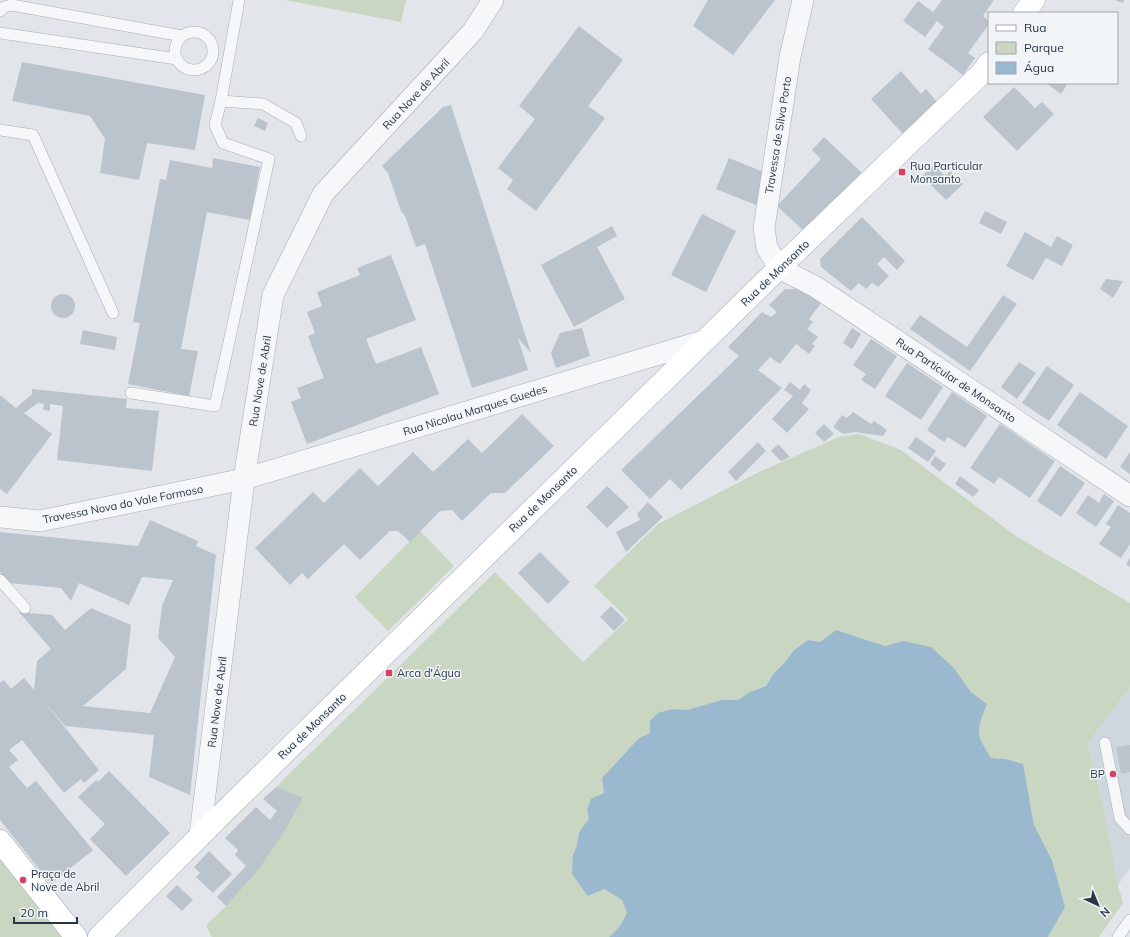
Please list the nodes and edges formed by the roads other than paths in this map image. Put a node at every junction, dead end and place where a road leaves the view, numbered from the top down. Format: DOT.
graph roads {
  1 [pos="239,0"];
  2 [pos="493,0"];
  3 [pos="803,0"];
  4 [pos="1034,0"];
  5 [pos="0,11"];
  6 [pos="1025,12"];
  7 [pos="0,33"];
  8 [pos="182,36"];
  9 [pos="213,51"];
  10 [pos="230,55"];
  11 [pos="177,60"];
  12 [pos="988,64"];
  13 [pos="221,101"];
  14 [pos="0,130"];
  15 [pos="301,136"];
  16 [pos="779,268"];
  17 [pos="113,313"];
  18 [pos="706,340"];
  19 [pos="131,393"];
  20 [pos="244,479"];
  21 [pos="1130,496"];
  22 [pos="0,517"];
  23 [pos="0,580"];
  24 [pos="25,608"];
  25 [pos="1105,743"];
  26 [pos="1130,829"];
  27 [pos="200,835"];
  28 [pos="0,840"];
  29 [pos="1130,920"];
  30 [pos="76,937"];
  31 [pos="99,937"];
  32 [pos="1118,937"];
  1 -- 10 [label="lane"];
  2 -- 20 [label="street, Rua Nove de Abril"];
  3 -- 16 [label="street, Travessa de Silva Porto"];
  4 -- 6 [label="street"];
  5 -- 8 [label="lane"];
  7 -- 11 [label="lane"];
  8 -- 9 [label="lane"];
  8 -- 11 [label="lane"];
  9 -- 10 [label="lane"];
  9 -- 11 [label="lane"];
  10 -- 13 [label="lane"];
  12 -- 16 [label="street, Rua de Monsanto"];
  13 -- 15 [label="lane"];
  13 -- 19 [label="lane"];
  14 -- 17 [label="lane"];
  16 -- 18 [label="street, Rua de Monsanto"];
  16 -- 21 [label="street, Rua Particular de Monsanto"];
  18 -- 20 [label="street, Rua Nicolau Marques Guedes"];
  18 -- 27 [label="street, Rua de Monsanto"];
  20 -- 22 [label="street, Travessa Nova do Vale Formoso"];
  20 -- 27 [label="street, Rua Nove de Abril"];
  23 -- 24 [label="lane"];
  25 -- 26 [label="lane"];
  27 -- 31 [label="street, Rua de Monsanto"];
  28 -- 30 [label="street"];
  29 -- 32 [label="lane"];
}
